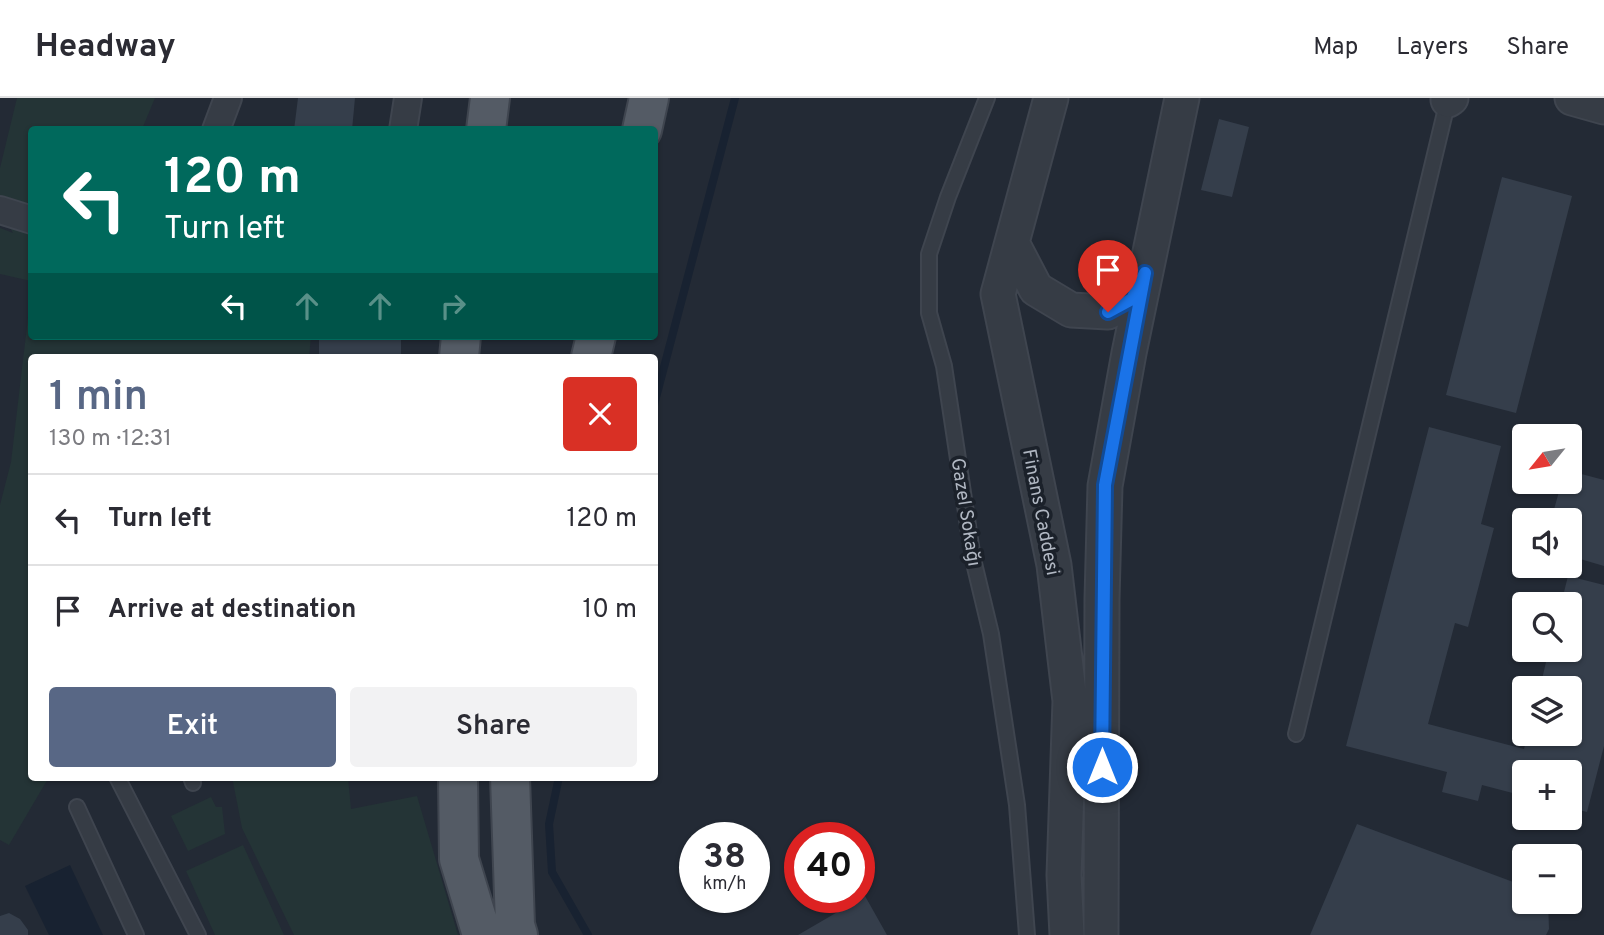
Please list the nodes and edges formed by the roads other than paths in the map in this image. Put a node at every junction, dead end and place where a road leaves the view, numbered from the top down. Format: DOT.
graph roads {
  1 [pos="228,98"];
  2 [pos="408,98"];
  3 [pos="490,98"];
  4 [pos="649,98"];
  5 [pos="987,98"];
  6 [pos="1051,98"];
  7 [pos="1182,98"];
  8 [pos="1572,98"];
  9 [pos="1449,99"];
  10 [pos="1604,107"];
  11 [pos="218,126"];
  12 [pos="404,126"];
  13 [pos="486,126"];
  14 [pos="643,126"];
  15 [pos="0,210"];
  16 [pos="28,219"];
  17 [pos="1012,243"];
  18 [pos="1145,273"];
  19 [pos="1296,734"];
  20 [pos="119,781"];
  21 [pos="458,781"];
  22 [pos="510,781"];
  23 [pos="77,807"];
  24 [pos="136,935"];
  25 [pos="198,935"];
  26 [pos="482,935"];
  27 [pos="518,935"];
  28 [pos="1027,935"];
  29 [pos="1067,935"];
  30 [pos="1101,935"];
  1 -- 11 [label="street"];
  2 -- 12 [label="street"];
  3 -- 13 [label="main road"];
  4 -- 14 [label="main road"];
  5 -- 28 [label="lane, Gazel Sokağı"];
  6 -- 17 [label="street, Finans Caddesi"];
  7 -- 18 [label="street"];
  8 -- 10 [label="street"];
  9 -- 19 [label="lane"];
  15 -- 16 [label="street"];
  17 -- 18 [label="street"];
  17 -- 29 [label="street, Finans Caddesi"];
  18 -- 30 [label="street"];
  20 -- 25 [label="lane"];
  21 -- 26 [label="main road"];
  22 -- 27 [label="main road"];
  23 -- 24 [label="lane"];
}
